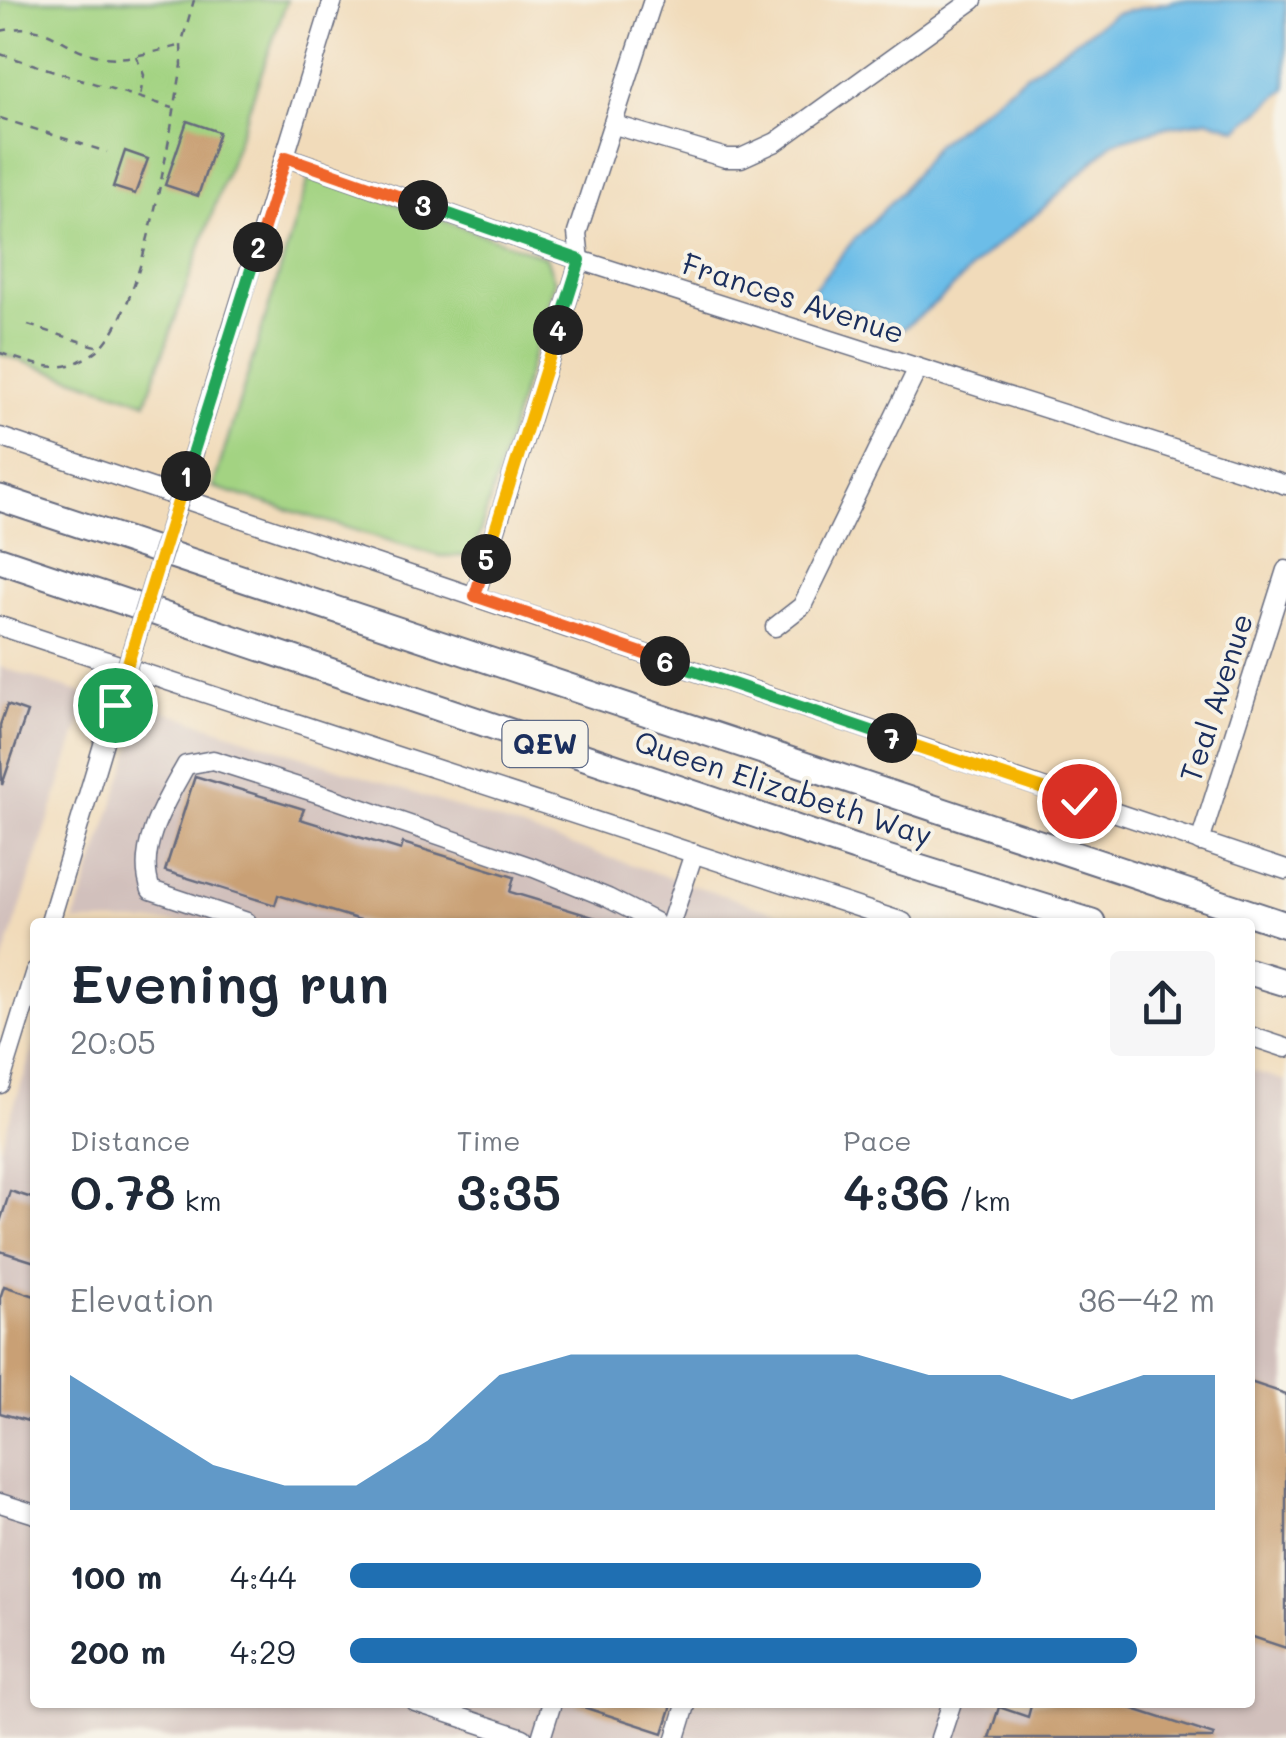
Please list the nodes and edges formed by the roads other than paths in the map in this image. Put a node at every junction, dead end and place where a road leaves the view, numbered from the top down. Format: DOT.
graph roads {
  1 [pos="333,0"];
  2 [pos="653,0"];
  3 [pos="973,0"];
  4 [pos="615,125"];
  5 [pos="286,157"];
  6 [pos="580,260"];
  7 [pos="918,368"];
  8 [pos="0,438"];
  9 [pos="1286,485"];
  10 [pos="0,498"];
  11 [pos="0,560"];
  12 [pos="1286,570"];
  13 [pos="475,596"];
  14 [pos="0,626"];
  15 [pos="775,627"];
  16 [pos="1200,842"];
  17 [pos="694,854"];
  18 [pos="1286,870"];
  19 [pos="51,918"];
  20 [pos="235,918"];
  21 [pos="647,918"];
  22 [pos="672,918"];
  23 [pos="891,918"];
  24 [pos="1079,918"];
  25 [pos="1286,925"];
  26 [pos="1255,974"];
  27 [pos="1286,983"];
  28 [pos="30,988"];
  29 [pos="1255,1038"];
  30 [pos="14,1042"];
  31 [pos="30,1047"];
  32 [pos="1286,1048"];
  33 [pos="0,1084"];
  34 [pos="0,1503"];
  35 [pos="30,1512"];
  36 [pos="433,1708"];
  37 [pos="550,1708"];
  38 [pos="685,1708"];
  39 [pos="950,1708"];
  40 [pos="523,1738"];
  41 [pos="542,1738"];
  42 [pos="676,1738"];
  43 [pos="940,1738"];
  1 -- 5 [label="street"];
  2 -- 4 [label="street"];
  3 -- 4 [label="street"];
  4 -- 6 [label="street"];
  5 -- 6 [label="street, Frances Avenue"];
  5 -- 19 [label="street, bridge"];
  6 -- 7 [label="street, Frances Avenue"];
  6 -- 13 [label="street"];
  7 -- 9 [label="street, Frances Avenue"];
  7 -- 15 [label="street"];
  8 -- 13 [label="street"];
  10 -- 25 [label="highway, Queen Elizabeth Way / QEW"];
  11 -- 24 [label="highway, Queen Elizabeth Way / QEW"];
  12 -- 16 [label="street, Teal Avenue"];
  13 -- 16 [label="street"];
  14 -- 17 [label="street"];
  16 -- 18 [label="street"];
  17 -- 22 [label="street"];
  17 -- 23 [label="street"];
  20 -- 21 [label="street"];
  26 -- 27 [label="highway"];
  28 -- 30 [label="street"];
  29 -- 32 [label="street"];
  30 -- 31 [label="street"];
  30 -- 33 [label="street"];
  34 -- 35 [label="street"];
  36 -- 40 [label="street"];
  37 -- 41 [label="street"];
  38 -- 42 [label="street"];
  39 -- 43 [label="street"];
}
